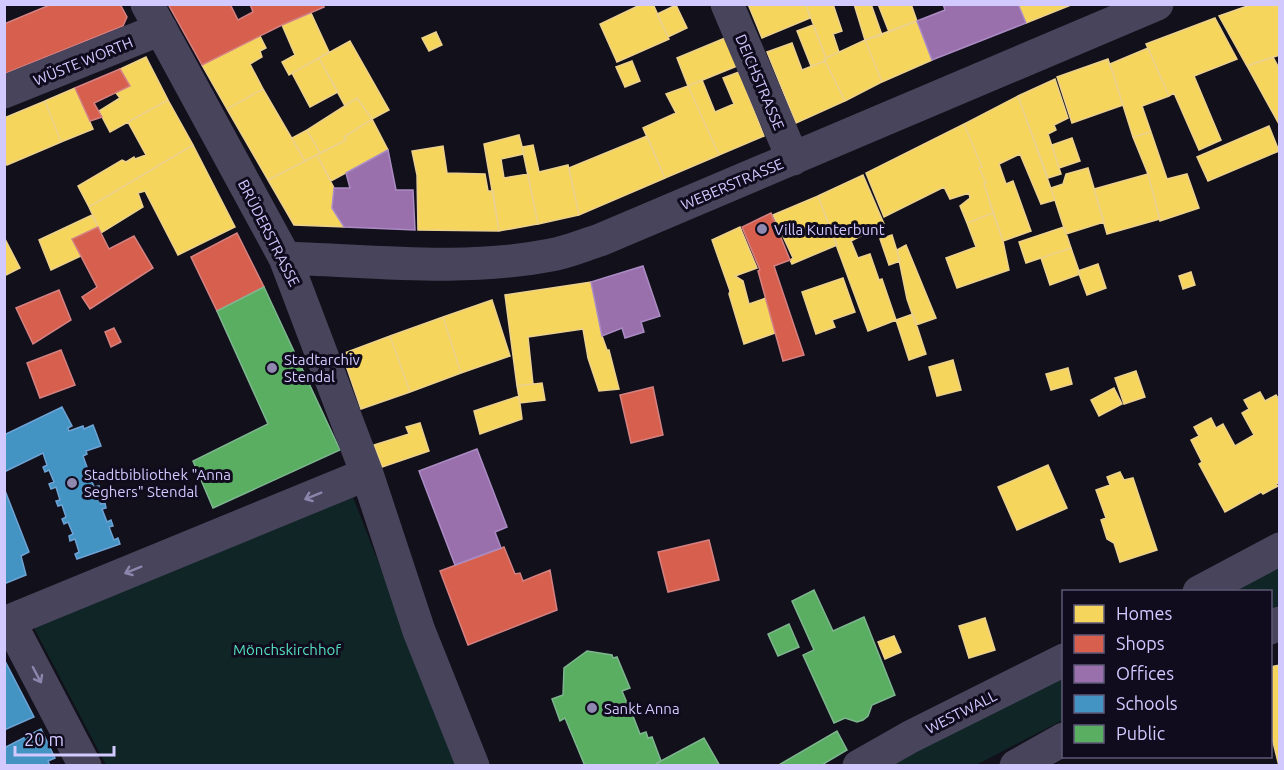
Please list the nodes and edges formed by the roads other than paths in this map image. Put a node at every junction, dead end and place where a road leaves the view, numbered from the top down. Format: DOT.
graph roads {
  1 [pos="727,4"];
  2 [pos="1157,4"];
  3 [pos="154,17"];
  4 [pos="4,92"];
  5 [pos="793,159"];
  6 [pos="285,258"];
  7 [pos="367,474"];
  8 [pos="1280,549"];
  9 [pos="1200,590"];
  10 [pos="1062,661"];
  11 [pos="1062,740"];
  12 [pos="85,765"];
  13 [pos="473,765"];
  14 [pos="859,765"];
  15 [pos="1016,765"];
  1 -- 5 [label="street, DEICHSTRASSE"];
  2 -- 5 [label="street, WEBERSTRASSE"];
  3 -- 4 [label="street, WÜSTE WORTH"];
  3 -- 6 [label="street, BRÜDERSTRASSE"];
  5 -- 6 [label="street, WEBERSTRASSE"];
  6 -- 7 [label="street, BRÜDERSTRASSE"];
  7 -- 12 [label="street, one-way"];
  7 -- 13 [label="street"];
  8 -- 9 [label="street"];
  10 -- 14 [label="street, WESTWALL"];
  11 -- 15 [label="street"];
}
